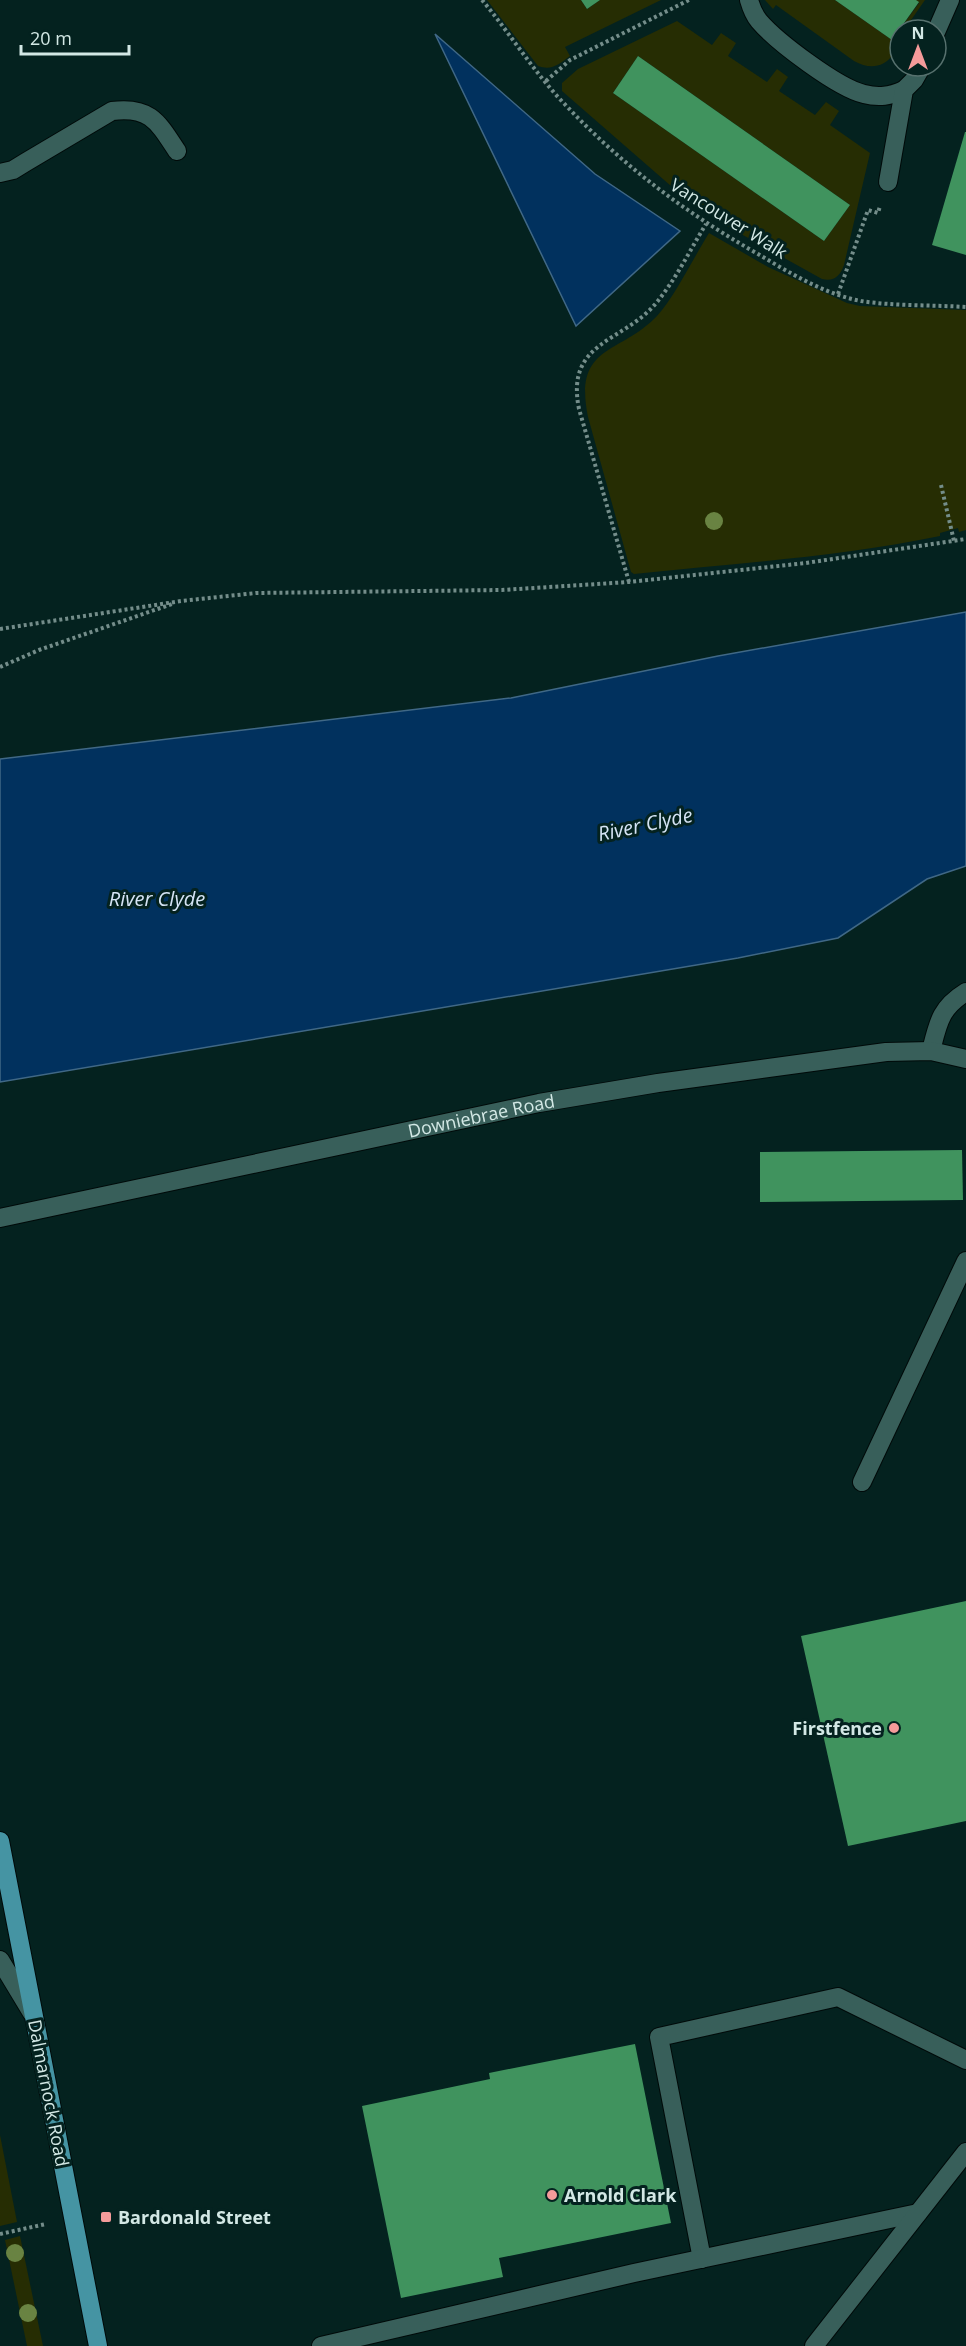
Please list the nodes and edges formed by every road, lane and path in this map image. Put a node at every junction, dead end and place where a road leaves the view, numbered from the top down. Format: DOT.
graph roads {
  1 [pos="482,0"];
  2 [pos="689,0"];
  3 [pos="749,0"];
  4 [pos="950,0"];
  5 [pos="942,18"];
  6 [pos="915,78"];
  7 [pos="546,81"];
  8 [pos="904,90"];
  9 [pos="177,151"];
  10 [pos="0,173"];
  11 [pos="888,182"];
  12 [pos="706,224"];
  13 [pos="838,294"];
  14 [pos="966,306"];
  15 [pos="941,485"];
  16 [pos="966,539"];
  17 [pos="954,541"];
  18 [pos="629,582"];
  19 [pos="181,601"];
  20 [pos="0,629"];
  21 [pos="0,667"];
  22 [pos="966,992"];
  23 [pos="931,1051"];
  24 [pos="966,1059"];
  25 [pos="0,1218"];
  26 [pos="966,1261"];
  27 [pos="862,1482"];
  28 [pos="0,1841"];
  29 [pos="0,1960"];
  30 [pos="34,2017"];
  31 [pos="966,2060"];
  32 [pos="966,2152"];
  33 [pos="918,2213"];
  34 [pos="73,2219"];
  35 [pos="0,2234"];
  36 [pos="702,2259"];
  37 [pos="98,2346"];
  38 [pos="321,2346"];
  39 [pos="814,2346"];
  1 -- 7 [label="path, Vancouver Walk"];
  2 -- 7 [label="path"];
  3 -- 8 [label="street"];
  4 -- 5 [label="street"];
  6 -- 8 [label="street"];
  7 -- 12 [label="path, Vancouver Walk"];
  8 -- 11 [label="street"];
  9 -- 10 [label="street"];
  11 -- 13 [label="path"];
  12 -- 13 [label="path, Vancouver Walk"];
  12 -- 18 [label="path"];
  13 -- 14 [label="path, Vancouver Walk"];
  15 -- 17 [label="path"];
  16 -- 17 [label="path"];
  17 -- 18 [label="path"];
  18 -- 19 [label="path"];
  19 -- 20 [label="path"];
  19 -- 21 [label="path"];
  22 -- 23 [label="street"];
  23 -- 24 [label="street, Downiebrae Road"];
  23 -- 25 [label="street, Downiebrae Road"];
  26 -- 27 [label="street"];
  28 -- 30 [label="main road, Dalmarnock Road"];
  29 -- 30 [label="street"];
  30 -- 34 [label="main road, Dalmarnock Road"];
  31 -- 36 [label="street"];
  32 -- 33 [label="street"];
  33 -- 36 [label="street"];
  33 -- 39 [label="street"];
  34 -- 35 [label="path"];
  34 -- 37 [label="main road, Dalmarnock Road"];
  36 -- 38 [label="street"];
}
